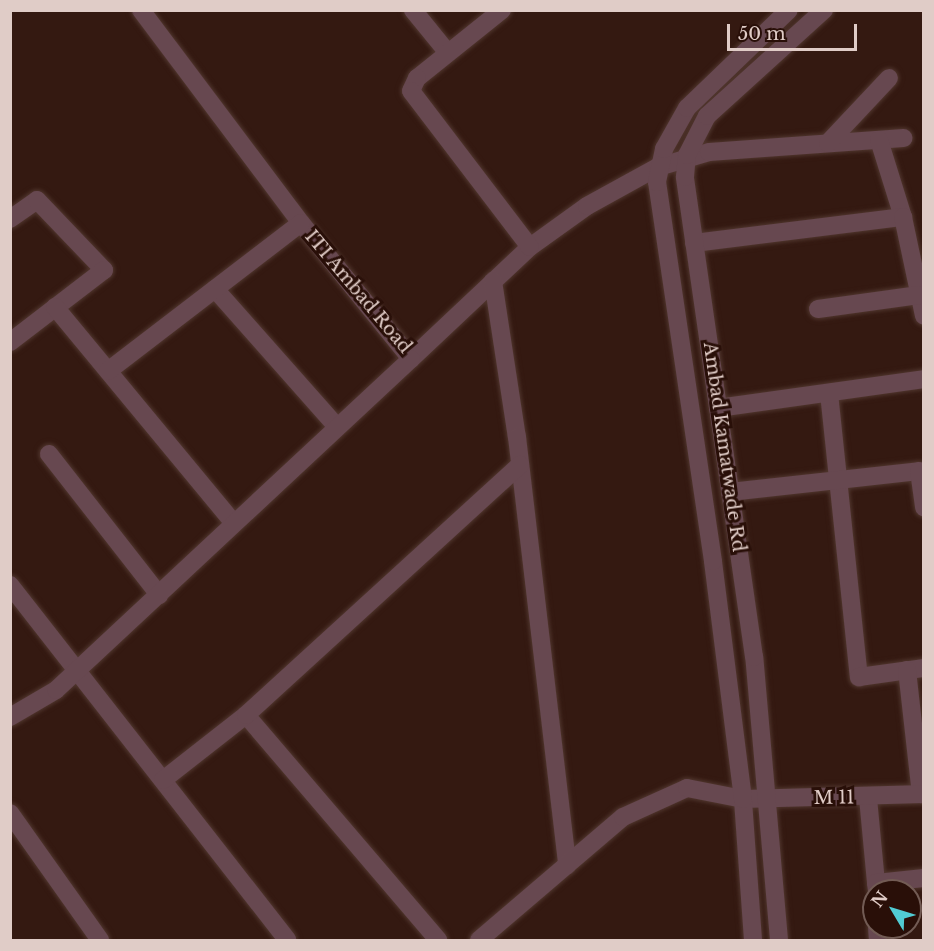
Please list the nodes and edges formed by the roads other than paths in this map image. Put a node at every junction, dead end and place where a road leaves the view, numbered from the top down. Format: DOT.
graph roads {
  1 [pos="141,10"];
  2 [pos="413,10"];
  3 [pos="502,10"];
  4 [pos="789,10"];
  5 [pos="825,10"];
  6 [pos="448,53"];
  7 [pos="889,78"];
  8 [pos="700,95"];
  9 [pos="714,109"];
  10 [pos="903,138"];
  11 [pos="879,140"];
  12 [pos="828,142"];
  13 [pos="687,155"];
  14 [pos="658,167"];
  15 [pos="903,217"];
  16 [pos="10,219"];
  17 [pos="301,224"];
  18 [pos="694,243"];
  19 [pos="530,247"];
  20 [pos="494,282"];
  21 [pos="215,289"];
  22 [pos="919,295"];
  23 [pos="55,307"];
  24 [pos="818,309"];
  25 [pos="924,316"];
  26 [pos="10,342"];
  27 [pos="411,359"];
  28 [pos="108,371"];
  29 [pos="924,379"];
  30 [pos="829,393"];
  31 [pos="718,408"];
  32 [pos="337,427"];
  33 [pos="49,454"];
  34 [pos="520,465"];
  35 [pos="841,480"];
  36 [pos="730,492"];
  37 [pos="924,507"];
  38 [pos="233,522"];
  39 [pos="10,585"];
  40 [pos="159,595"];
  41 [pos="915,669"];
  42 [pos="78,670"];
  43 [pos="246,716"];
  44 [pos="10,717"];
  45 [pos="163,780"];
  46 [pos="922,794"];
  47 [pos="868,798"];
  48 [pos="743,799"];
  49 [pos="768,799"];
  50 [pos="10,813"];
  51 [pos="567,865"];
  52 [pos="876,879"];
  53 [pos="100,940"];
  54 [pos="287,940"];
  55 [pos="438,940"];
  56 [pos="479,940"];
  57 [pos="753,940"];
  58 [pos="779,940"];
  1 -- 17 [label="street, ITI Ambad Road"];
  2 -- 6 [label="street"];
  3 -- 6 [label="street"];
  4 -- 8 [label="street, Ambad Kamatwade Rd"];
  5 -- 9 [label="street, Ambad Kamatwade Rd"];
  6 -- 19 [label="street"];
  7 -- 12 [label="street"];
  8 -- 9 [label="street"];
  8 -- 14 [label="street, Ambad Kamatwade Rd"];
  9 -- 13 [label="street, Ambad Kamatwade Rd"];
  10 -- 11 [label="street, ITI Ambad Road"];
  11 -- 12 [label="street, ITI Ambad Road"];
  11 -- 15 [label="street"];
  12 -- 13 [label="street, ITI Ambad Road"];
  13 -- 14 [label="street, ITI Ambad Road"];
  13 -- 18 [label="street, Ambad Kamatwade Rd"];
  14 -- 19 [label="street, ITI Ambad Road"];
  14 -- 48 [label="street, Ambad Kamatwade Rd"];
  15 -- 18 [label="street"];
  15 -- 22 [label="street"];
  16 -- 23 [label="street"];
  17 -- 21 [label="street"];
  17 -- 27 [label="street, ITI Ambad Road"];
  18 -- 31 [label="street, Ambad Kamatwade Rd"];
  19 -- 20 [label="street, ITI Ambad Road"];
  20 -- 27 [label="street, ITI Ambad Road"];
  20 -- 34 [label="street"];
  21 -- 28 [label="street"];
  21 -- 32 [label="street"];
  22 -- 24 [label="street"];
  22 -- 25 [label="street"];
  23 -- 26 [label="street"];
  23 -- 28 [label="street"];
  27 -- 32 [label="street"];
  28 -- 38 [label="street"];
  29 -- 30 [label="street"];
  30 -- 31 [label="street"];
  30 -- 35 [label="street"];
  31 -- 36 [label="street, Ambad Kamatwade Rd"];
  32 -- 38 [label="street"];
  33 -- 40 [label="street"];
  34 -- 43 [label="street"];
  34 -- 51 [label="street"];
  35 -- 36 [label="street"];
  35 -- 37 [label="street"];
  35 -- 41 [label="street"];
  36 -- 49 [label="street, Ambad Kamatwade Rd"];
  38 -- 40 [label="street"];
  39 -- 42 [label="street"];
  40 -- 42 [label="street"];
  41 -- 46 [label="street"];
  42 -- 44 [label="street"];
  42 -- 45 [label="street"];
  43 -- 45 [label="street"];
  43 -- 55 [label="street"];
  45 -- 54 [label="street"];
  46 -- 47 [label="street, M 11"];
  47 -- 49 [label="street, M 11"];
  47 -- 52 [label="street"];
  48 -- 49 [label="street, M 11"];
  48 -- 51 [label="street, M 11"];
  48 -- 57 [label="street, Ambad Kamatwade Rd"];
  49 -- 58 [label="street, Ambad Kamatwade Rd"];
  50 -- 53 [label="street"];
  51 -- 56 [label="street, M 11"];
}
